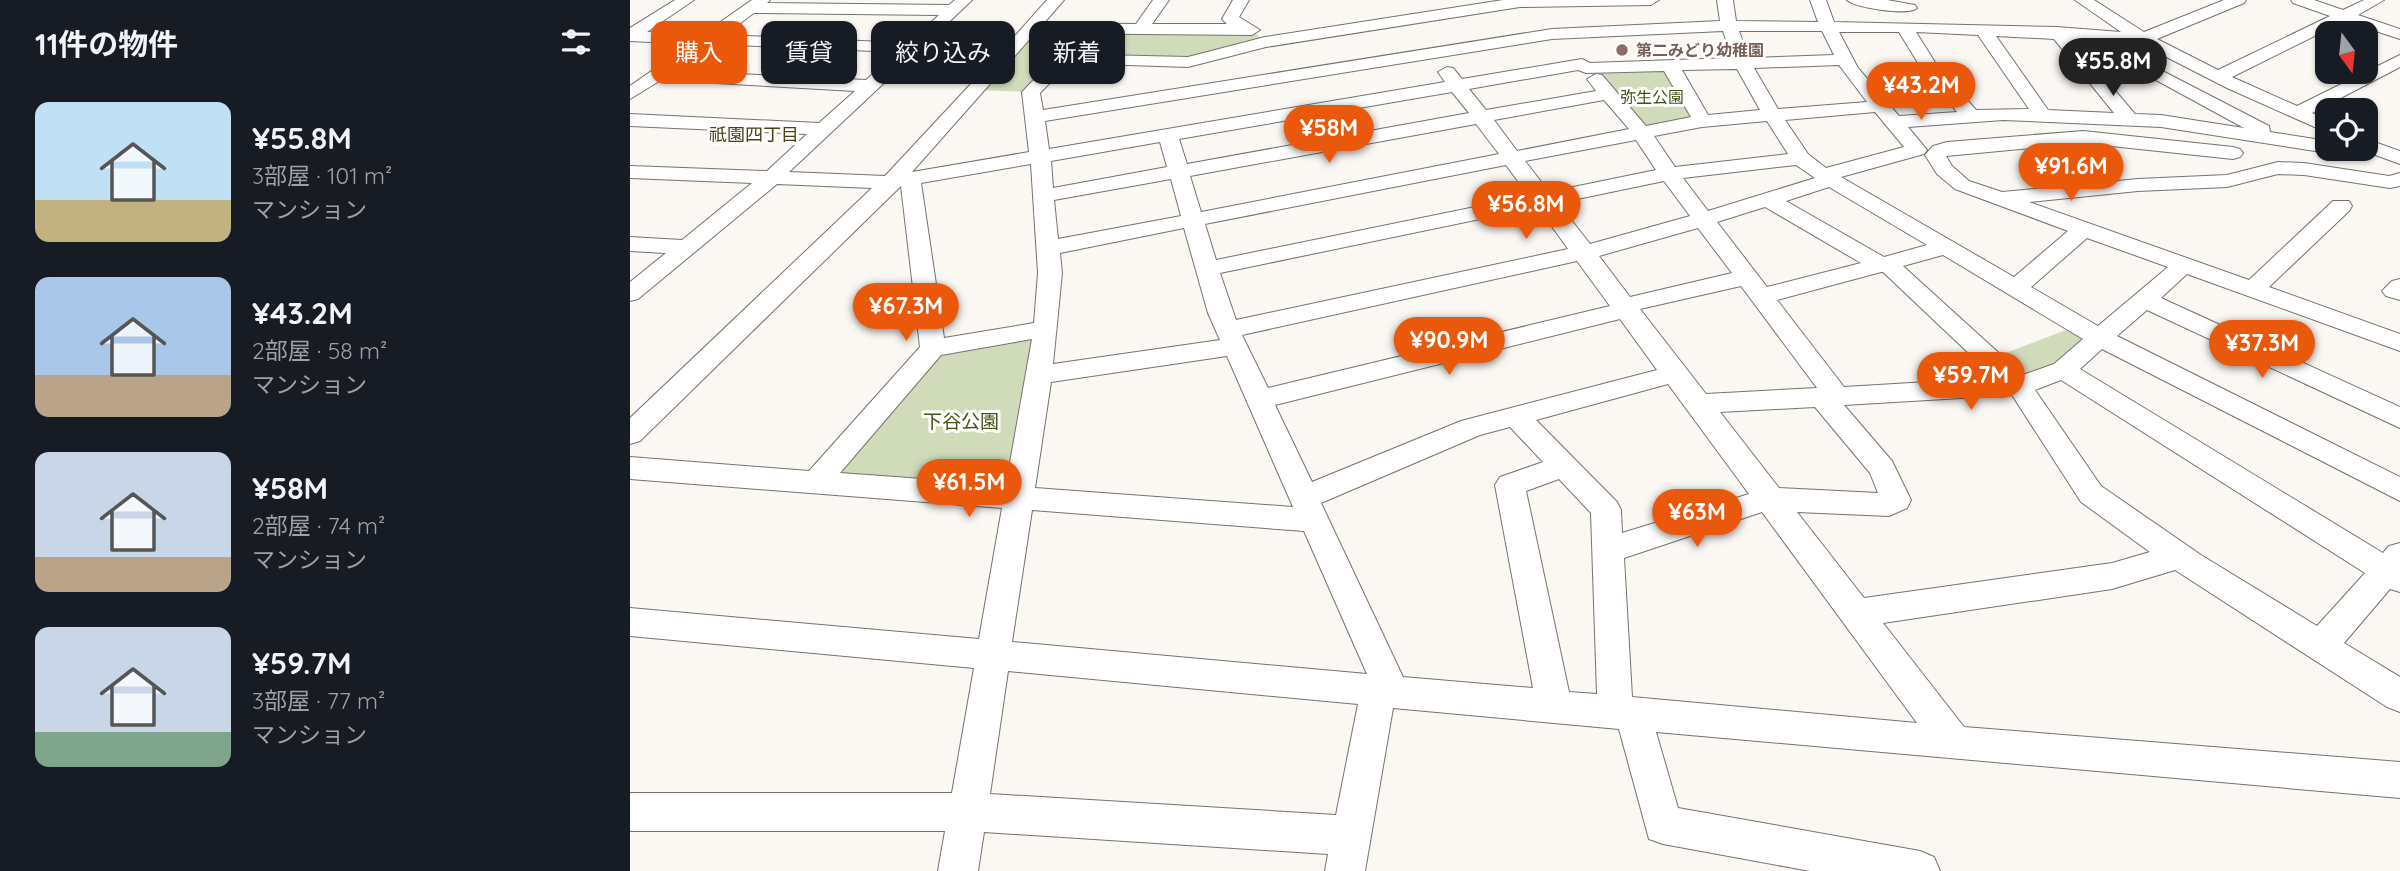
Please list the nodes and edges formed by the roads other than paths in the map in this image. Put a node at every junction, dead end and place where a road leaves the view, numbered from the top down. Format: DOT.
graph roads {
  1 [pos="1056,0"];
  2 [pos="1161,0"];
  3 [pos="1241,0"];
  4 [pos="1651,0"];
  5 [pos="1725,0"];
  6 [pos="1818,0"];
  7 [pos="1855,0"];
  8 [pos="2238,0"];
  9 [pos="2299,0"];
  10 [pos="2376,0"];
  11 [pos="1519,1"];
  12 [pos="2075,1"];
  13 [pos="679,4"];
  14 [pos="756,4"];
  15 [pos="1907,4"];
  16 [pos="959,5"];
  17 [pos="1468,5"];
  18 [pos="2184,5"];
  19 [pos="640,9"];
  20 [pos="1400,10"];
  21 [pos="2202,15"];
  22 [pos="2344,16"];
  23 [pos="732,21"];
  24 [pos="942,21"];
  25 [pos="1037,21"];
  26 [pos="1227,24"];
  27 [pos="2104,25"];
  28 [pos="1727,26"];
  29 [pos="1828,26"];
  30 [pos="1911,27"];
  31 [pos="1125,28"];
  32 [pos="1142,28"];
  33 [pos="1029,30"];
  34 [pos="1983,30"];
  35 [pos="2057,32"];
  36 [pos="1552,34"];
  37 [pos="2400,34"];
  38 [pos="1258,35"];
  39 [pos="630,36"];
  40 [pos="651,37"];
  41 [pos="2144,38"];
  42 [pos="747,42"];
  43 [pos="871,46"];
  44 [pos="1015,47"];
  45 [pos="1432,53"];
  46 [pos="1844,60"];
  47 [pos="2400,60"];
  48 [pos="1188,62"];
  49 [pos="1740,62"];
  50 [pos="2191,62"];
  51 [pos="1670,65"];
  52 [pos="1584,66"];
  53 [pos="2139,66"];
  54 [pos="2219,76"];
  55 [pos="651,80"];
  56 [pos="747,80"];
  57 [pos="983,84"];
  58 [pos="872,86"];
  59 [pos="1457,86"];
  60 [pos="630,93"];
  61 [pos="1608,94"];
  62 [pos="1881,106"];
  63 [pos="1203,109"];
  64 [pos="2298,113"];
  65 [pos="1772,114"];
  66 [pos="2042,115"];
  67 [pos="1971,116"];
  68 [pos="1034,117"];
  69 [pos="1480,117"];
  70 [pos="2129,119"];
  71 [pos="630,120"];
  72 [pos="1702,121"];
  73 [pos="2315,121"];
  74 [pos="1896,122"];
  75 [pos="2189,124"];
  76 [pos="824,130"];
  77 [pos="1641,132"];
  78 [pos="1168,135"];
  79 [pos="2230,142"];
  80 [pos="2286,143"];
  81 [pos="2315,146"];
  82 [pos="2378,149"];
  83 [pos="1040,156"];
  84 [pos="1510,156"];
  85 [pos="2398,156"];
  86 [pos="1801,158"];
  87 [pos="1179,171"];
  88 [pos="630,172"];
  89 [pos="2256,173"];
  90 [pos="1669,174"];
  91 [pos="1827,177"];
  92 [pos="771,178"];
  93 [pos="2400,179"];
  94 [pos="900,180"];
  95 [pos="1043,196"];
  96 [pos="1997,198"];
  97 [pos="1767,199"];
  98 [pos="1543,200"];
  99 [pos="2340,206"];
  100 [pos="1193,219"];
  101 [pos="1703,220"];
  102 [pos="2083,230"];
  103 [pos="630,243"];
  104 [pos="687,247"];
  105 [pos="1947,247"];
  106 [pos="1048,248"];
  107 [pos="1582,252"];
  108 [pos="1884,264"];
  109 [pos="2184,265"];
  110 [pos="1207,269"];
  111 [pos="1746,277"];
  112 [pos="2400,286"];
  113 [pos="2015,288"];
  114 [pos="2255,289"];
  115 [pos="2400,293"];
  116 [pos="630,294"];
  117 [pos="1762,296"];
  118 [pos="2144,299"];
  119 [pos="1625,308"];
  120 [pos="1046,329"];
  121 [pos="1232,338"];
  122 [pos="2100,338"];
  123 [pos="2400,343"];
  124 [pos="933,348"];
  125 [pos="2063,370"];
  126 [pos="1674,374"];
  127 [pos="1038,375"];
  128 [pos="2019,386"];
  129 [pos="1829,395"];
  130 [pos="1261,399"];
  131 [pos="1697,404"];
  132 [pos="1516,416"];
  133 [pos="2400,418"];
  134 [pos="630,434"];
  135 [pos="1564,466"];
  136 [pos="630,468"];
  137 [pos="816,482"];
  138 [pos="2400,490"];
  139 [pos="1017,498"];
  140 [pos="1769,499"];
  141 [pos="1308,509"];
  142 [pos="1609,550"];
  143 [pos="2179,556"];
  144 [pos="2395,568"];
  145 [pos="1855,613"];
  146 [pos="630,622"];
  147 [pos="2320,647"];
  148 [pos="993,654"];
  149 [pos="1386,690"];
  150 [pos="2400,696"];
  151 [pos="1554,706"];
  152 [pos="1624,712"];
  153 [pos="1954,743"];
  154 [pos="2400,780"];
  155 [pos="630,812"];
  156 [pos="968,812"];
  157 [pos="1348,854"];
  158 [pos="958,871"];
  159 [pos="1920,871"];
  1 -- 25 [label="street"];
  2 -- 32 [label="street"];
  3 -- 26 [label="street"];
  4 -- 11 [label="street"];
  5 -- 28 [label="street"];
  6 -- 29 [label="street"];
  7 -- 15 [label="street"];
  8 -- 21 [label="street"];
  9 -- 22 [label="street"];
  10 -- 22 [label="street"];
  11 -- 17 [label="street"];
  11 -- 36 [label="street"];
  12 -- 27 [label="street"];
  13 -- 19 [label="street"];
  13 -- 39 [label="street"];
  14 -- 16 [label="street"];
  14 -- 23 [label="street"];
  15 -- 30 [label="street"];
  16 -- 24 [label="street"];
  17 -- 20 [label="street"];
  18 -- 21 [label="street"];
  20 -- 38 [label="street"];
  20 -- 45 [label="street"];
  21 -- 41 [label="street"];
  22 -- 37 [label="street"];
  22 -- 54 [label="street"];
  26 -- 32 [label="street"];
  26 -- 38 [label="street"];
  27 -- 35 [label="street"];
  27 -- 41 [label="street"];
  27 -- 53 [label="street"];
  28 -- 29 [label="street"];
  28 -- 36 [label="street"];
  28 -- 49 [label="street"];
  29 -- 30 [label="street"];
  29 -- 46 [label="street"];
  30 -- 34 [label="street"];
  30 -- 67 [label="street"];
  31 -- 32 [label="street"];
  33 -- 44 [label="street"];
  34 -- 35 [label="street"];
  34 -- 66 [label="street"];
  35 -- 70 [label="street"];
  36 -- 45 [label="street"];
  36 -- 52 [label="street"];
  38 -- 48 [label="street"];
  39 -- 40 [label="street"];
  41 -- 50 [label="street"];
  42 -- 43 [label="street"];
  45 -- 59 [label="street"];
  45 -- 63 [label="street"];
  46 -- 49 [label="street"];
  46 -- 62 [label="street"];
  47 -- 64 [label="street"];
  48 -- 63 [label="street"];
  48 -- 68 [label="street"];
  49 -- 51 [label="street"];
  49 -- 65 [label="street"];
  50 -- 53 [label="street"];
  50 -- 54 [label="street"];
  51 -- 52 [label="street"];
  51 -- 72 [label="street"];
  52 -- 59 [label="street"];
  52 -- 61 [label="street"];
  53 -- 75 [label="street"];
  53 -- 80 [label="street"];
  54 -- 64 [label="street"];
  55 -- 60 [label="street"];
  56 -- 58 [label="street"];
  57 -- 94 [label="street"];
  58 -- 76 [label="street"];
  59 -- 63 [label="street"];
  59 -- 69 [label="street"];
  61 -- 69 [label="street"];
  61 -- 77 [label="street"];
  62 -- 65 [label="street"];
  62 -- 74 [label="street"];
  63 -- 68 [label="street"];
  63 -- 78 [label="street"];
  64 -- 73 [label="street"];
  65 -- 72 [label="street"];
  65 -- 86 [label="street"];
  66 -- 67 [label="street"];
  66 -- 70 [label="street"];
  67 -- 74 [label="street"];
  68 -- 83 [label="street"];
  69 -- 84 [label="street"];
  69 -- 87 [label="street"];
  70 -- 75 [label="street"];
  71 -- 76 [label="street"];
  72 -- 77 [label="street"];
  74 -- 91 [label="street"];
  75 -- 79 [label="street"];
  76 -- 92 [label="street"];
  77 -- 84 [label="street"];
  77 -- 90 [label="street"];
  78 -- 83 [label="street"];
  78 -- 87 [label="street"];
  79 -- 80 [label="street"];
  79 -- 89 [label="street"];
  79 -- 96 [label="street"];
  80 -- 81 [label="street"];
  82 -- 85 [label="street"];
  83 -- 94 [label="street"];
  83 -- 95 [label="street"];
  84 -- 98 [label="street"];
  84 -- 100 [label="street"];
  86 -- 90 [label="street"];
  86 -- 91 [label="street"];
  87 -- 95 [label="street"];
  87 -- 100 [label="street"];
  88 -- 92 [label="street"];
  89 -- 93 [label="street"];
  89 -- 96 [label="street"];
  90 -- 98 [label="street"];
  90 -- 101 [label="street"];
  91 -- 97 [label="street"];
  91 -- 105 [label="street"];
  92 -- 94 [label="street"];
  92 -- 104 [label="street"];
  94 -- 124 [label="street"];
  94 -- 134 [label="street"];
  95 -- 106 [label="street"];
  96 -- 102 [label="street"];
  97 -- 101 [label="street"];
  97 -- 108 [label="street"];
  98 -- 107 [label="street"];
  98 -- 110 [label="street"];
  99 -- 114 [label="street"];
  100 -- 106 [label="street"];
  100 -- 110 [label="street"];
  101 -- 107 [label="street"];
  101 -- 111 [label="street"];
  102 -- 109 [label="street"];
  102 -- 113 [label="street"];
  103 -- 104 [label="street"];
  104 -- 116 [label="street"];
  105 -- 108 [label="street"];
  105 -- 113 [label="street"];
  106 -- 120 [label="street"];
  107 -- 119 [label="street"];
  107 -- 121 [label="street"];
  108 -- 117 [label="street"];
  108 -- 128 [label="street"];
  109 -- 114 [label="street"];
  109 -- 118 [label="street"];
  110 -- 121 [label="street"];
  111 -- 117 [label="street"];
  111 -- 119 [label="street"];
  112 -- 115 [label="street"];
  113 -- 122 [label="street"];
  114 -- 123 [label="street"];
  117 -- 129 [label="street"];
  118 -- 122 [label="street"];
  118 -- 133 [label="street"];
  119 -- 126 [label="street"];
  119 -- 130 [label="street"];
  120 -- 124 [label="street"];
  120 -- 127 [label="street"];
  121 -- 127 [label="street"];
  121 -- 130 [label="street"];
  122 -- 125 [label="street"];
  122 -- 138 [label="street"];
  124 -- 137 [label="street"];
  125 -- 128 [label="street"];
  125 -- 144 [label="street"];
  126 -- 131 [label="street"];
  126 -- 132 [label="street"];
  127 -- 139 [label="street"];
  128 -- 129 [label="street"];
  128 -- 143 [label="street"];
  129 -- 131 [label="street"];
  129 -- 140 [label="street"];
  130 -- 141 [label="street"];
  131 -- 140 [label="street"];
  132 -- 135 [label="street"];
  132 -- 141 [label="street"];
  135 -- 142 [label="street"];
  135 -- 151 [label="street"];
  136 -- 137 [label="street"];
  137 -- 139 [label="street"];
  139 -- 141 [label="street"];
  139 -- 148 [label="street"];
  140 -- 142 [label="street"];
  140 -- 145 [label="street"];
  141 -- 149 [label="street"];
  142 -- 152 [label="street"];
  143 -- 145 [label="street"];
  143 -- 147 [label="street"];
  144 -- 147 [label="street"];
  145 -- 153 [label="street"];
  146 -- 148 [label="street"];
  147 -- 150 [label="street"];
  148 -- 149 [label="street"];
  148 -- 156 [label="street"];
  149 -- 151 [label="street"];
  149 -- 157 [label="street"];
  151 -- 152 [label="street"];
  152 -- 153 [label="street"];
  152 -- 159 [label="street"];
  153 -- 154 [label="street"];
  155 -- 156 [label="street"];
  156 -- 157 [label="street"];
  156 -- 158 [label="street"];
}
